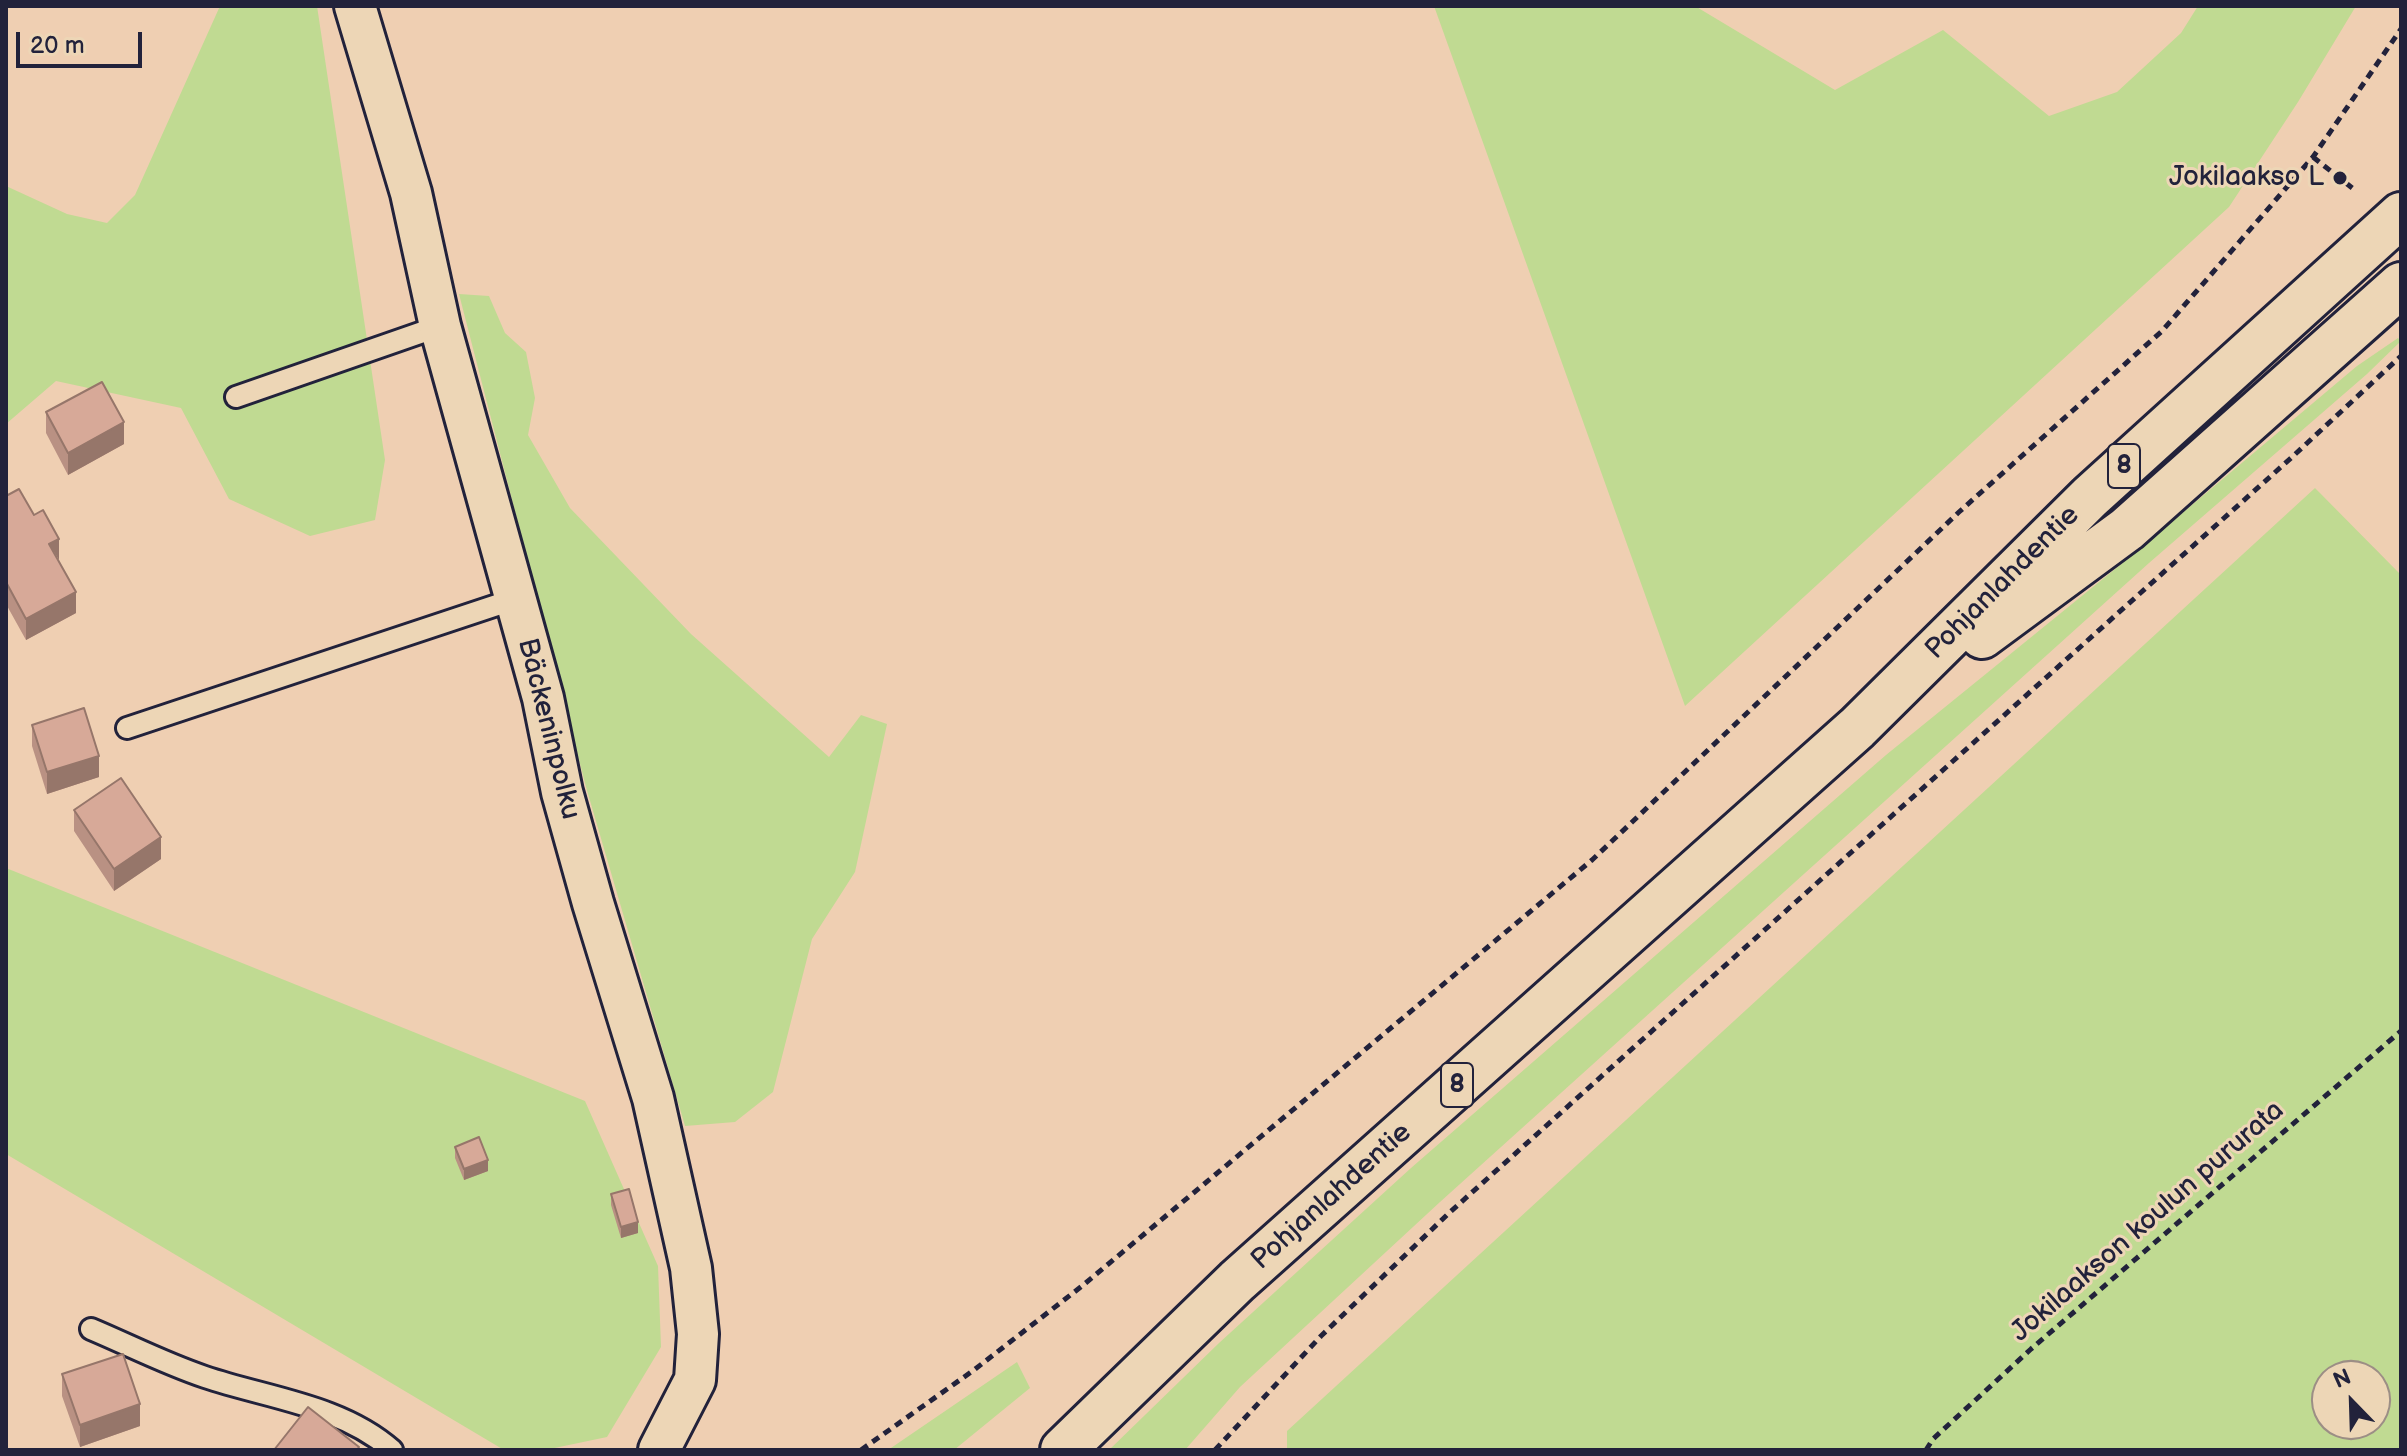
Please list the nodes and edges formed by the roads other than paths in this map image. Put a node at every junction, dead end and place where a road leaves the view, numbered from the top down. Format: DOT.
graph roads {
  1 [pos="355,6"];
  2 [pos="2401,215"];
  3 [pos="2401,285"];
  4 [pos="440,326"];
  5 [pos="236,397"];
  6 [pos="515,599"];
  7 [pos="127,728"];
  8 [pos="1857,728"];
  9 [pos="91,1329"];
  10 [pos="392,1450"];
  11 [pos="659,1450"];
  12 [pos="1063,1450"];
  1 -- 4 [label="street, Bäckeninpolku"];
  2 -- 8 [label="highway, Pohjanlahdentie / 8"];
  3 -- 8 [label="highway, Pohjanlahdentie / 8"];
  4 -- 5 [label="lane"];
  4 -- 6 [label="street, Bäckeninpolku"];
  6 -- 7 [label="lane"];
  6 -- 11 [label="street, Bäckeninpolku"];
  8 -- 12 [label="highway, Pohjanlahdentie / 8"];
  9 -- 10 [label="lane"];
}
